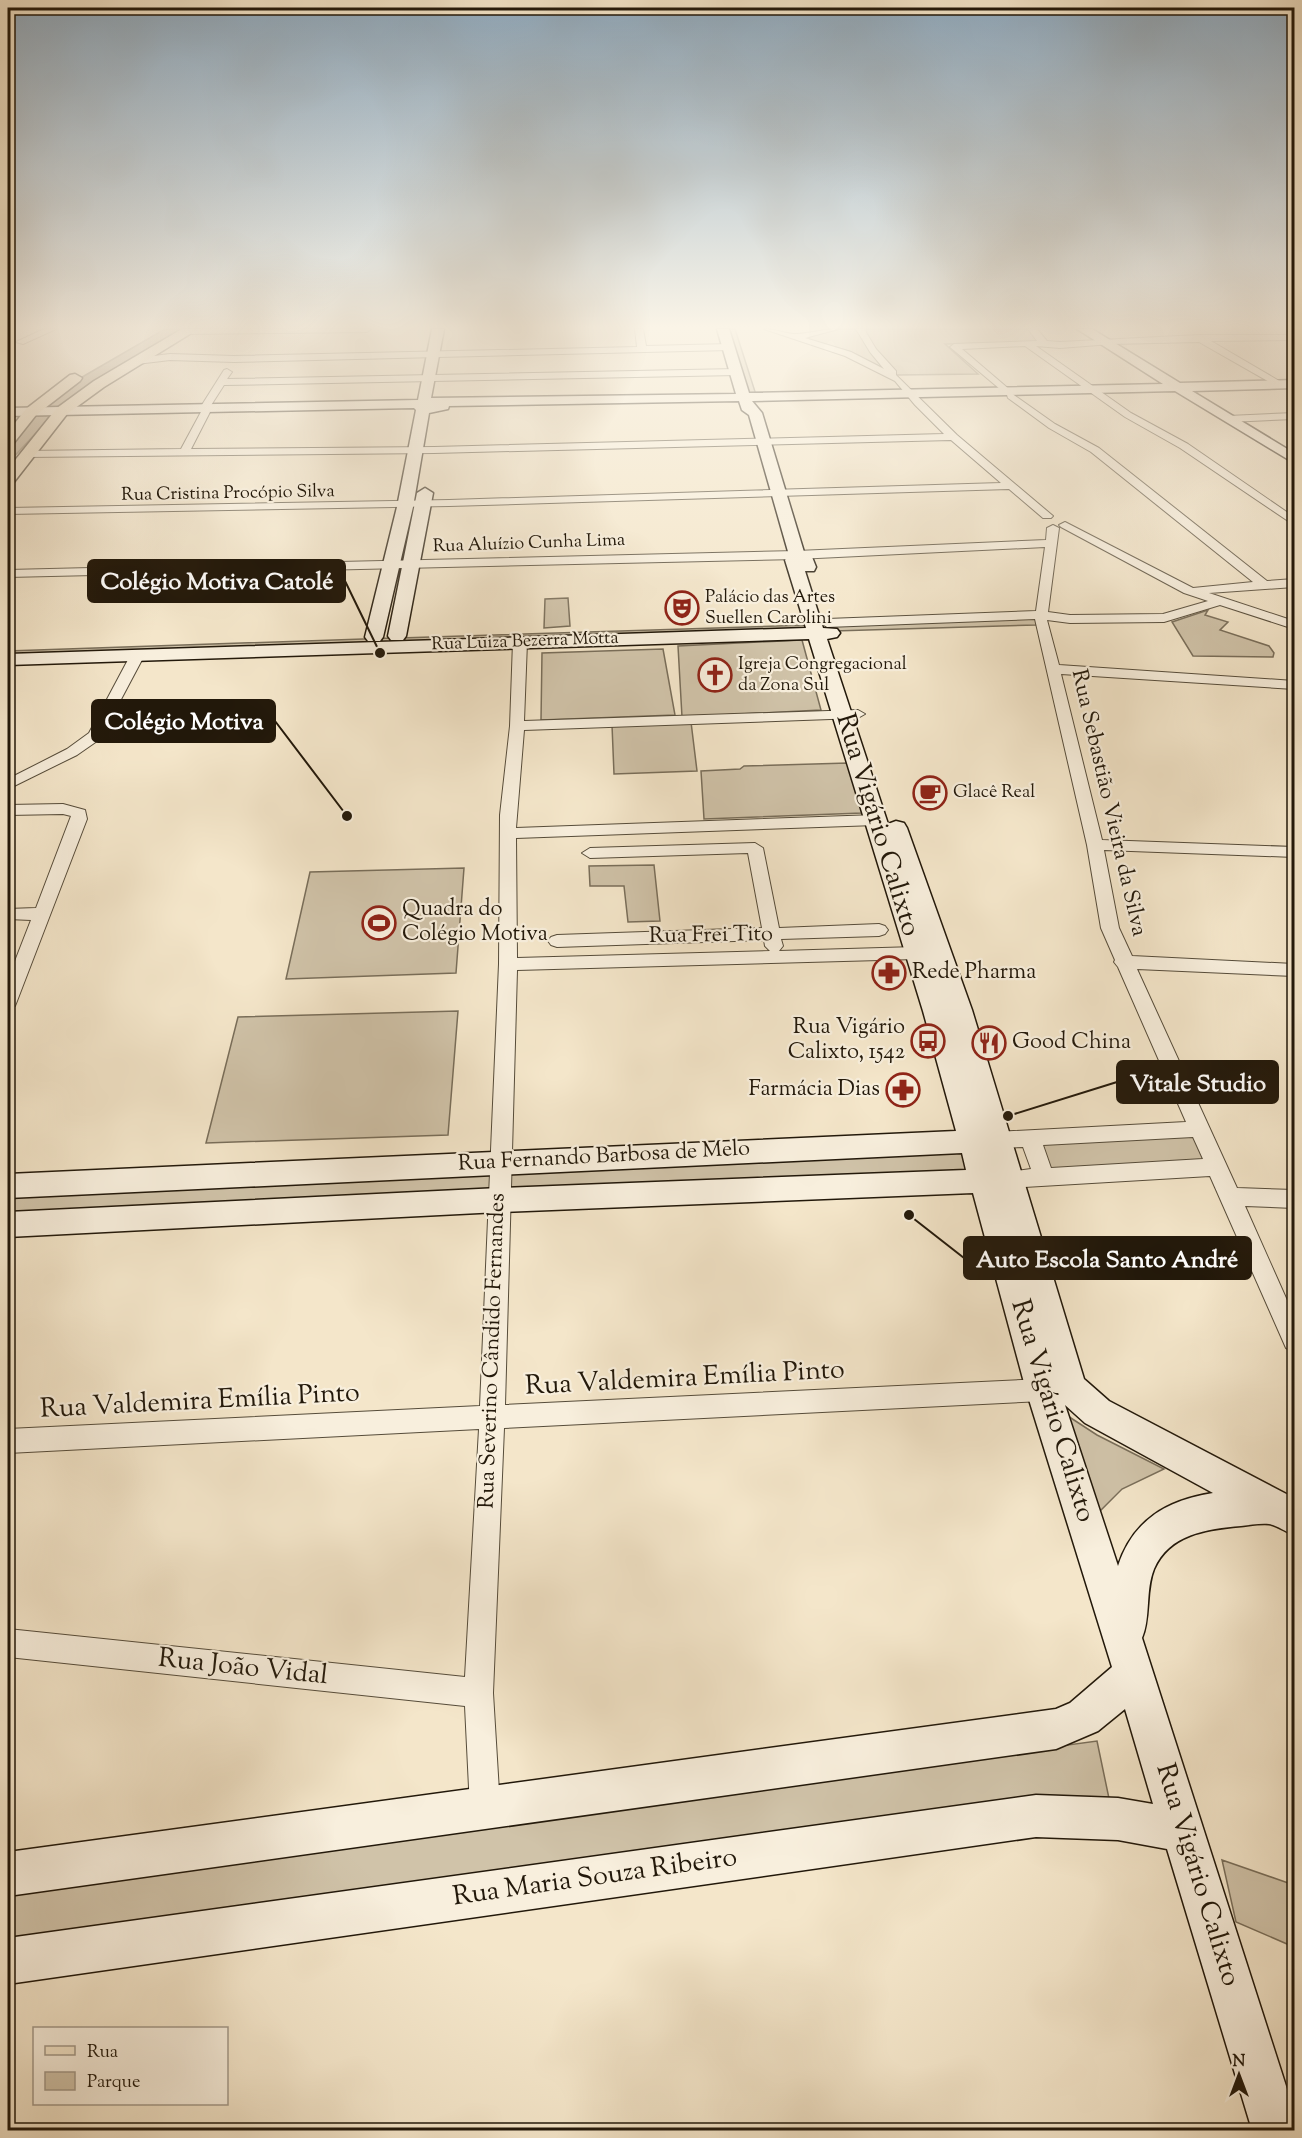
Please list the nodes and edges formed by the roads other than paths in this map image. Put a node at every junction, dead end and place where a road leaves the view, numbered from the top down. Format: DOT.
graph roads {
  1 [pos="18,429"];
  2 [pos="46,429"];
  3 [pos="196,429"];
  4 [pos="423,429"];
  5 [pos="433,429"];
  6 [pos="761,429"];
  7 [pos="945,429"];
  8 [pos="1057,429"];
  9 [pos="1150,429"];
  10 [pos="1248,429"];
  11 [pos="1251,429"];
  12 [pos="953,437"];
  13 [pos="8,441"];
  14 [pos="764,442"];
  15 [pos="415,450"];
  16 [pos="434,450"];
  17 [pos="185,452"];
  18 [pos="1294,452"];
  19 [pos="27,454"];
  20 [pos="1294,459"];
  21 [pos="8,479"];
  22 [pos="1011,486"];
  23 [pos="781,494"];
  24 [pos="423,504"];
  25 [pos="406,505"];
  26 [pos="8,512"];
  27 [pos="112,512"];
  28 [pos="8,518"];
  29 [pos="1294,522"];
  30 [pos="1054,528"];
  31 [pos="797,555"];
  32 [pos="390,565"];
  33 [pos="412,565"];
  34 [pos="8,574"];
  35 [pos="1294,583"];
  36 [pos="1264,585"];
  37 [pos="1188,590"];
  38 [pos="1219,601"];
  39 [pos="1042,621"];
  40 [pos="1294,625"];
  41 [pos="821,628"];
  42 [pos="704,632"];
  43 [pos="397,636"];
  44 [pos="374,637"];
  45 [pos="520,642"];
  46 [pos="8,650"];
  47 [pos="148,652"];
  48 [pos="8,660"];
  49 [pos="1053,669"];
  50 [pos="1294,685"];
  51 [pos="850,714"];
  52 [pos="517,726"];
  53 [pos="8,785"];
  54 [pos="8,810"];
  55 [pos="876,820"];
  56 [pos="507,833"];
  57 [pos="1095,845"];
  58 [pos="1294,852"];
  59 [pos="590,853"];
  60 [pos="8,914"];
  61 [pos="41,914"];
  62 [pos="879,930"];
  63 [pos="772,934"];
  64 [pos="557,940"];
  65 [pos="916,953"];
  66 [pos="776,957"];
  67 [pos="1124,962"];
  68 [pos="508,964"];
  69 [pos="1294,970"];
  70 [pos="8,1001"];
  71 [pos="1200,1129"];
  72 [pos="1031,1138"];
  73 [pos="985,1142"];
  74 [pos="500,1162"];
  75 [pos="1218,1167"];
  76 [pos="1044,1178"];
  77 [pos="995,1180"];
  78 [pos="8,1186"];
  79 [pos="1231,1197"];
  80 [pos="1294,1199"];
  81 [pos="499,1200"];
  82 [pos="8,1224"];
  83 [pos="1294,1341"];
  84 [pos="1043,1390"];
  85 [pos="492,1419"];
  86 [pos="8,1441"];
  87 [pos="1283,1511"];
  88 [pos="8,1643"];
  89 [pos="1129,1658"];
  90 [pos="479,1693"];
  91 [pos="485,1808"];
  92 [pos="1183,1830"];
  93 [pos="8,1874"];
  94 [pos="8,1961"];
  95 [pos="1276,2130"];
  1 -- 13 [label="main road"];
  2 -- 19 [label="main road"];
  3 -- 17 [label="street"];
  4 -- 15 [label="main road"];
  5 -- 16 [label="main road"];
  6 -- 14 [label="main road, Rua Vigário Calixto"];
  7 -- 12 [label="street"];
  8 -- 36 [label="street"];
  9 -- 29 [label="street"];
  10 -- 20 [label="main road"];
  11 -- 18 [label="main road"];
  12 -- 14 [label="street"];
  12 -- 22 [label="street"];
  14 -- 16 [label="street"];
  14 -- 23 [label="main road, Rua Vigário Calixto"];
  15 -- 16 [label="street"];
  15 -- 17 [label="street"];
  15 -- 25 [label="main road"];
  16 -- 24 [label="main road"];
  17 -- 19 [label="street"];
  19 -- 21 [label="main road"];
  22 -- 23 [label="street, Rua Cristina Procópio Silva"];
  22 -- 30 [label="street"];
  23 -- 24 [label="street, Rua Cristina Procópio Silva"];
  23 -- 31 [label="main road, Rua Vigário Calixto"];
  24 -- 25 [label="street, Rua Cristina Procópio Silva"];
  24 -- 33 [label="main road"];
  25 -- 27 [label="street, Rua Cristina Procópio Silva"];
  25 -- 32 [label="main road"];
  26 -- 27 [label="street, Rua Cristina Procópio Silva"];
  27 -- 28 [label="street, Rua Cristina Procópio Silva"];
  30 -- 31 [label="street, Rua Aluízio Cunha Lima"];
  30 -- 37 [label="street"];
  30 -- 39 [label="street, Rua Sebastião Vieira da Silva"];
  31 -- 33 [label="street, Rua Aluízio Cunha Lima"];
  31 -- 41 [label="main road, Rua Vigário Calixto"];
  32 -- 33 [label="street, Rua Aluízio Cunha Lima"];
  32 -- 34 [label="street, Rua Aluízio Cunha Lima"];
  32 -- 44 [label="main road"];
  33 -- 43 [label="main road"];
  35 -- 36 [label="street"];
  36 -- 37 [label="street"];
  37 -- 38 [label="street"];
  38 -- 39 [label="street, Rua Luiza Bezerra Motta"];
  38 -- 40 [label="street"];
  39 -- 41 [label="street, Rua Luiza Bezerra Motta"];
  39 -- 49 [label="street, Rua Sebastião Vieira da Silva"];
  41 -- 42 [label="main road, Rua Luiza Bezerra Motta"];
  41 -- 51 [label="main road, Rua Vigário Calixto"];
  42 -- 43 [label="main road, Rua Luiza Bezerra Motta"];
  42 -- 45 [label="main road, Rua Luiza Bezerra Motta"];
  43 -- 44 [label="main road, Rua Luiza Bezerra Motta"];
  44 -- 47 [label="main road, Rua Luiza Bezerra Motta"];
  45 -- 47 [label="main road, Rua Luiza Bezerra Motta"];
  45 -- 52 [label="street, Rua Severino Cândido Fernandes"];
  46 -- 47 [label="main road, Rua Luiza Bezerra Motta"];
  47 -- 48 [label="main road, Rua Luiza Bezerra Motta"];
  47 -- 53 [label="street"];
  49 -- 50 [label="street"];
  49 -- 57 [label="street, Rua Sebastião Vieira da Silva"];
  51 -- 52 [label="street"];
  51 -- 55 [label="main road, Rua Vigário Calixto"];
  51 -- 73 [label="main road, Rua Vigário Calixto"];
  52 -- 56 [label="street, Rua Severino Cândido Fernandes"];
  54 -- 61 [label="street"];
  55 -- 56 [label="street"];
  55 -- 65 [label="main road, Rua Vigário Calixto"];
  56 -- 68 [label="street, Rua Severino Cândido Fernandes"];
  57 -- 58 [label="street"];
  57 -- 67 [label="street, Rua Sebastião Vieira da Silva"];
  59 -- 63 [label="street"];
  60 -- 61 [label="street"];
  61 -- 70 [label="street"];
  62 -- 63 [label="street"];
  63 -- 64 [label="street"];
  63 -- 66 [label="street"];
  65 -- 66 [label="street, Rua Frei Tito"];
  65 -- 73 [label="main road, Rua Vigário Calixto"];
  66 -- 68 [label="street, Rua Frei Tito"];
  67 -- 69 [label="street"];
  67 -- 71 [label="street, Rua Sebastião Vieira da Silva"];
  68 -- 74 [label="street, Rua Severino Cândido Fernandes"];
  71 -- 72 [label="street, Rua Fernando Barbosa de Melo"];
  71 -- 75 [label="street, Rua Sebastião Vieira da Silva"];
  72 -- 73 [label="street, Rua Fernando Barbosa de Melo"];
  72 -- 76 [label="street"];
  73 -- 74 [label="main road, Rua Fernando Barbosa de Melo"];
  73 -- 77 [label="main road, Rua Vigário Calixto"];
  74 -- 78 [label="main road, Rua Fernando Barbosa de Melo"];
  74 -- 81 [label="street, Rua Severino Cândido Fernandes"];
  75 -- 76 [label="street"];
  75 -- 79 [label="street, Rua Sebastião Vieira da Silva"];
  76 -- 77 [label="street"];
  77 -- 81 [label="main road, Rua Fernando Barbosa de Melo"];
  77 -- 84 [label="main road, Rua Vigário Calixto"];
  77 -- 87 [label="main road, Rua Vigário Calixto"];
  79 -- 80 [label="street"];
  79 -- 83 [label="street, Rua Sebastião Vieira da Silva"];
  81 -- 82 [label="main road, Rua Fernando Barbosa de Melo"];
  81 -- 85 [label="street, Rua Severino Cândido Fernandes"];
  84 -- 85 [label="street, Rua Valdemira Emília Pinto"];
  84 -- 89 [label="main road, Rua Vigário Calixto"];
  85 -- 86 [label="street, Rua Valdemira Emília Pinto"];
  85 -- 90 [label="street, Rua Severino Cândido Fernandes"];
  87 -- 89 [label="main road"];
  88 -- 90 [label="street, Rua João Vidal"];
  89 -- 91 [label="main road"];
  89 -- 92 [label="main road, Rua Vigário Calixto"];
  90 -- 91 [label="street, Rua Severino Cândido Fernandes"];
  91 -- 93 [label="main road"];
  92 -- 94 [label="main road, Rua Maria Souza Ribeiro"];
  92 -- 95 [label="main road, Rua Vigário Calixto"];
}
